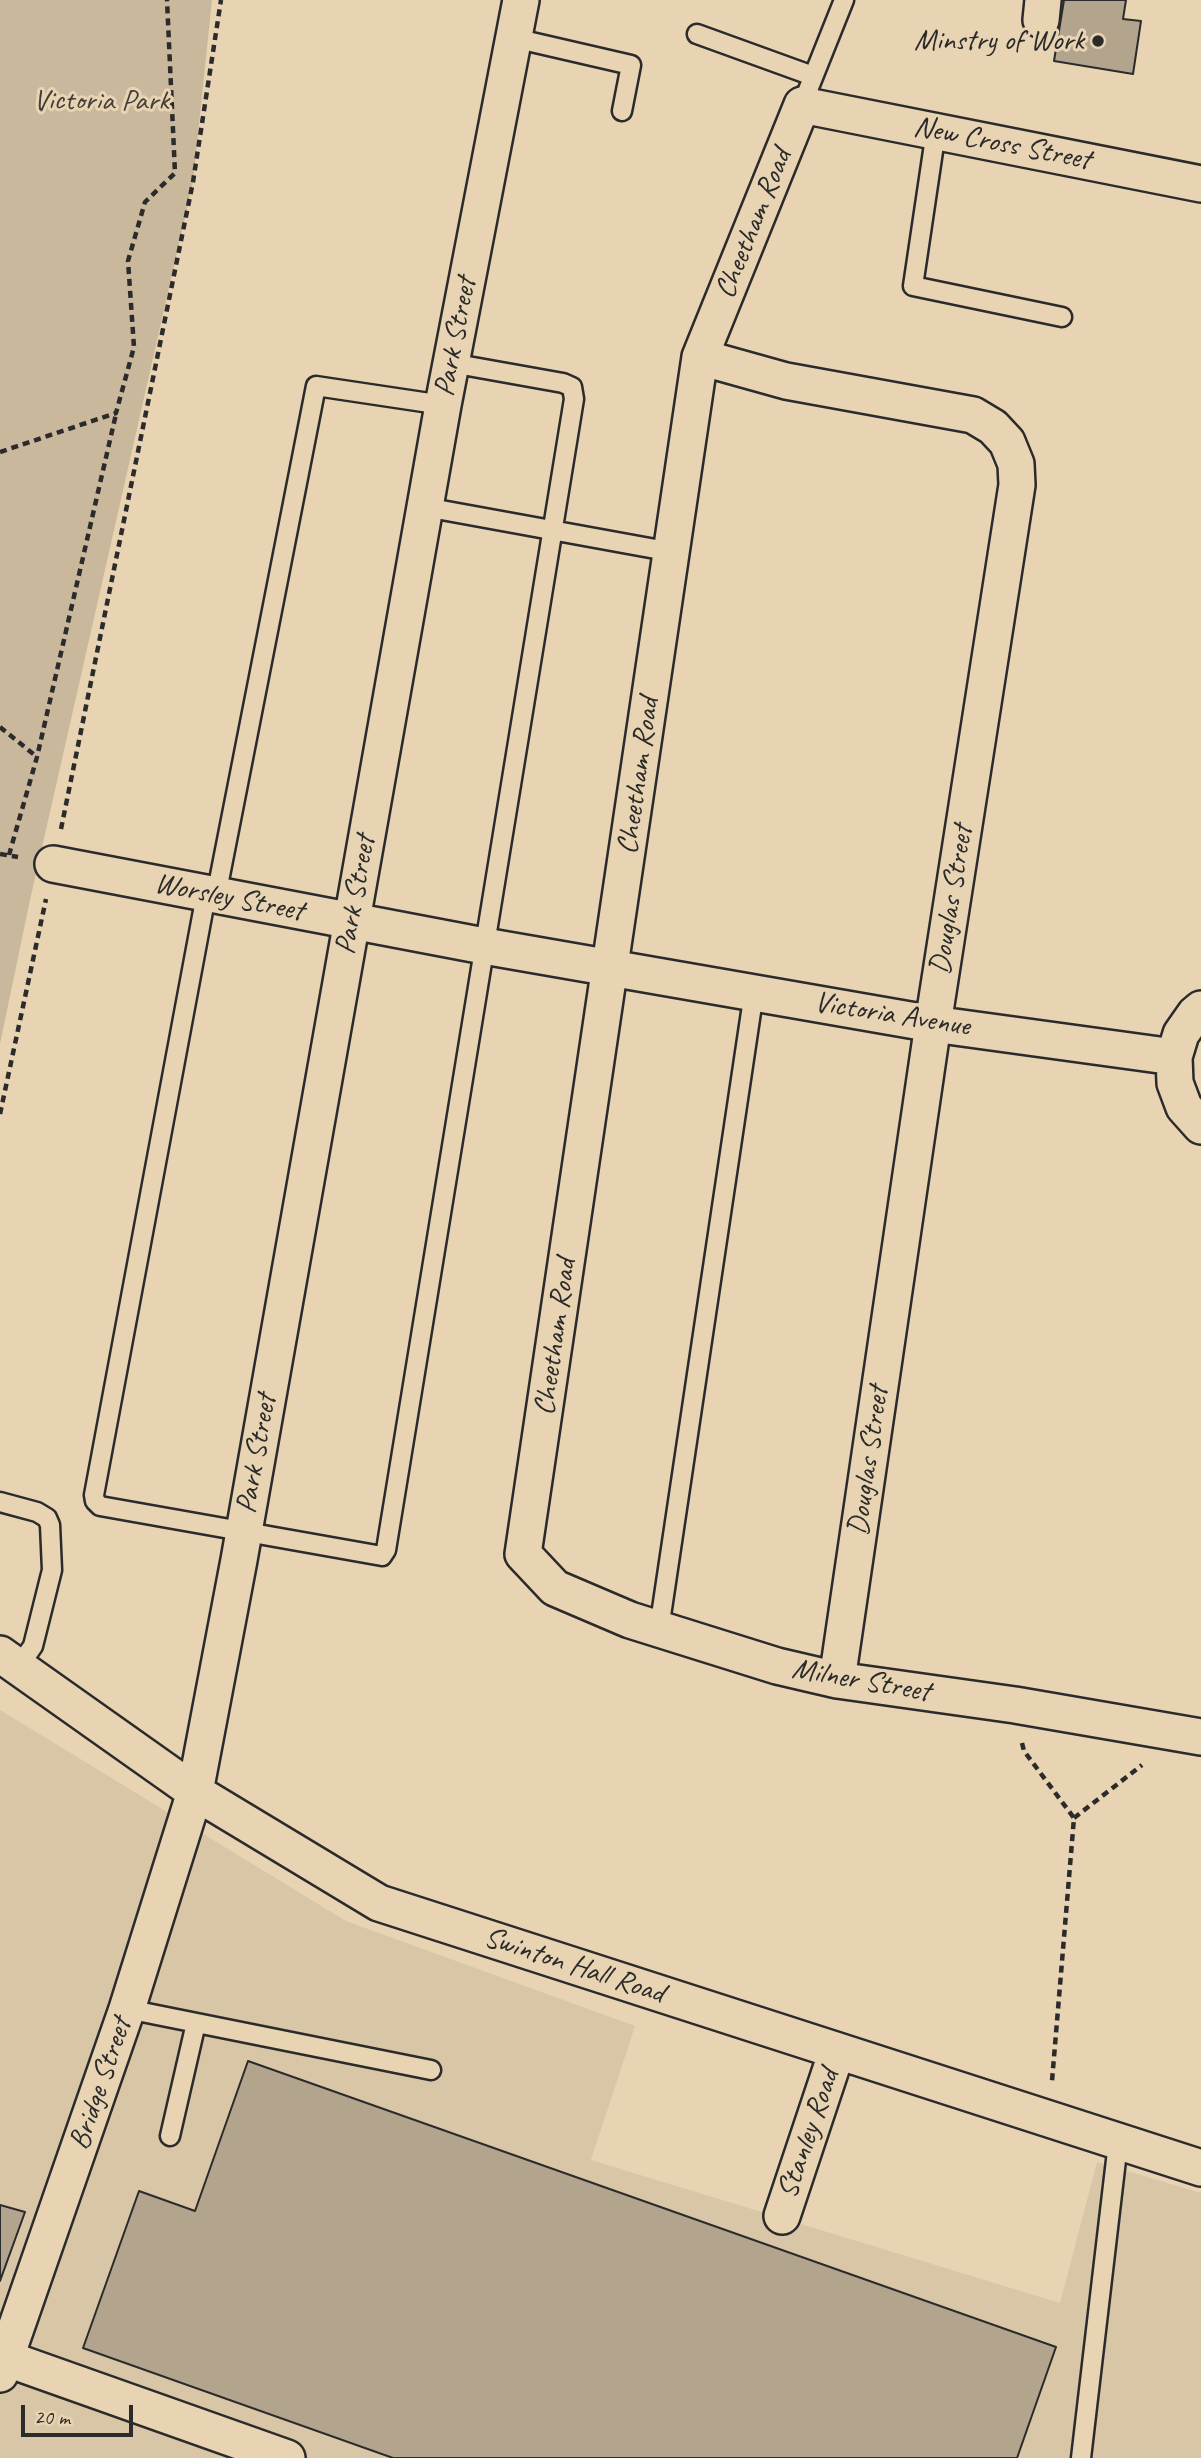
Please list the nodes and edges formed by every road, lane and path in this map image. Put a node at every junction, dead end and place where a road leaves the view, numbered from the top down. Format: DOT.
graph roads {
  1 [pos="167,0"];
  2 [pos="221,0"];
  3 [pos="519,0"];
  4 [pos="844,0"];
  5 [pos="696,34"];
  6 [pos="514,38"];
  7 [pos="808,90"];
  8 [pos="622,111"];
  9 [pos="936,131"];
  10 [pos="1201,184"];
  11 [pos="1062,317"];
  12 [pos="700,357"];
  13 [pos="451,363"];
  14 [pos="443,405"];
  15 [pos="116,414"];
  16 [pos="0,452"];
  17 [pos="425,508"];
  18 [pos="552,531"];
  19 [pos="672,552"];
  20 [pos="0,727"];
  21 [pos="37,757"];
  22 [pos="9,855"];
  23 [pos="53,864"];
  24 [pos="211,896"];
  25 [pos="351,921"];
  26 [pos="484,946"];
  27 [pos="611,967"];
  28 [pos="754,992"];
  29 [pos="1201,1009"];
  30 [pos="933,1024"];
  31 [pos="1174,1058"];
  32 [pos="0,1114"];
  33 [pos="1201,1126"];
  34 [pos="0,1502"];
  35 [pos="243,1532"];
  36 [pos="538,1571"];
  37 [pos="659,1629"];
  38 [pos="9,1660"];
  39 [pos="837,1680"];
  40 [pos="1015,1705"];
  41 [pos="1156,1728"];
  42 [pos="1201,1737"];
  43 [pos="195,1792"];
  44 [pos="1074,1818"];
  45 [pos="127,2009"];
  46 [pos="196,2023"];
  47 [pos="837,2052"];
  48 [pos="430,2070"];
  49 [pos="1048,2120"];
  50 [pos="170,2136"];
  51 [pos="1118,2143"];
  52 [pos="1201,2168"];
  53 [pos="782,2216"];
  54 [pos="3,2366"];
  55 [pos="287,2458"];
  56 [pos="1081,2458"];
  1 -- 15 [label="path"];
  2 -- 23 [label="path"];
  3 -- 6 [label="street, Park Street"];
  4 -- 7 [label="lane, Cheetham Road"];
  5 -- 7 [label="lane"];
  6 -- 8 [label="lane"];
  6 -- 13 [label="street, Park Street"];
  7 -- 9 [label="street, New Cross Street"];
  7 -- 12 [label="street, Cheetham Road"];
  9 -- 10 [label="street, New Cross Street"];
  9 -- 11 [label="lane"];
  12 -- 19 [label="street, Cheetham Road"];
  12 -- 30 [label="street, Douglas Street"];
  13 -- 14 [label="street, Park Street"];
  13 -- 18 [label="lane"];
  14 -- 17 [label="street, Park Street"];
  14 -- 24 [label="lane"];
  15 -- 16 [label="path"];
  15 -- 21 [label="path"];
  17 -- 18 [label="lane"];
  17 -- 25 [label="street, Park Street"];
  18 -- 19 [label="lane"];
  18 -- 26 [label="lane"];
  19 -- 27 [label="street, Cheetham Road"];
  20 -- 21 [label="path"];
  21 -- 22 [label="path"];
  23 -- 24 [label="street, Worsley Street"];
  23 -- 32 [label="path"];
  24 -- 25 [label="street, Worsley Street"];
  24 -- 35 [label="lane"];
  25 -- 26 [label="street, Worsley Street"];
  25 -- 35 [label="street, Park Street"];
  26 -- 27 [label="street, Worsley Street"];
  26 -- 35 [label="lane"];
  27 -- 28 [label="street, Victoria Avenue"];
  27 -- 36 [label="street, Cheetham Road"];
  28 -- 30 [label="street, Victoria Avenue"];
  28 -- 37 [label="lane"];
  29 -- 31 [label="street"];
  30 -- 31 [label="street, Victoria Avenue"];
  30 -- 39 [label="street, Douglas Street"];
  31 -- 33 [label="street"];
  34 -- 38 [label="lane"];
  35 -- 43 [label="street, Park Street"];
  36 -- 37 [label="street, Milner Street"];
  37 -- 39 [label="street, Milner Street"];
  38 -- 43 [label="street, Swinton Hall Road"];
  39 -- 40 [label="street, Milner Street"];
  40 -- 41 [label="street, Milner Street"];
  40 -- 44 [label="path"];
  41 -- 42 [label="street, Milner Street"];
  41 -- 44 [label="path"];
  43 -- 45 [label="street, Bridge Street"];
  43 -- 47 [label="street, Swinton Hall Road"];
  44 -- 49 [label="path"];
  45 -- 46 [label="lane"];
  45 -- 54 [label="street, Bridge Street"];
  46 -- 48 [label="lane"];
  46 -- 50 [label="lane"];
  47 -- 49 [label="street, Swinton Hall Road"];
  47 -- 53 [label="street, Stanley Road"];
  49 -- 51 [label="street, Swinton Hall Road"];
  51 -- 52 [label="street, Swinton Hall Road"];
  51 -- 56 [label="lane"];
  54 -- 55 [label="street"];
}
